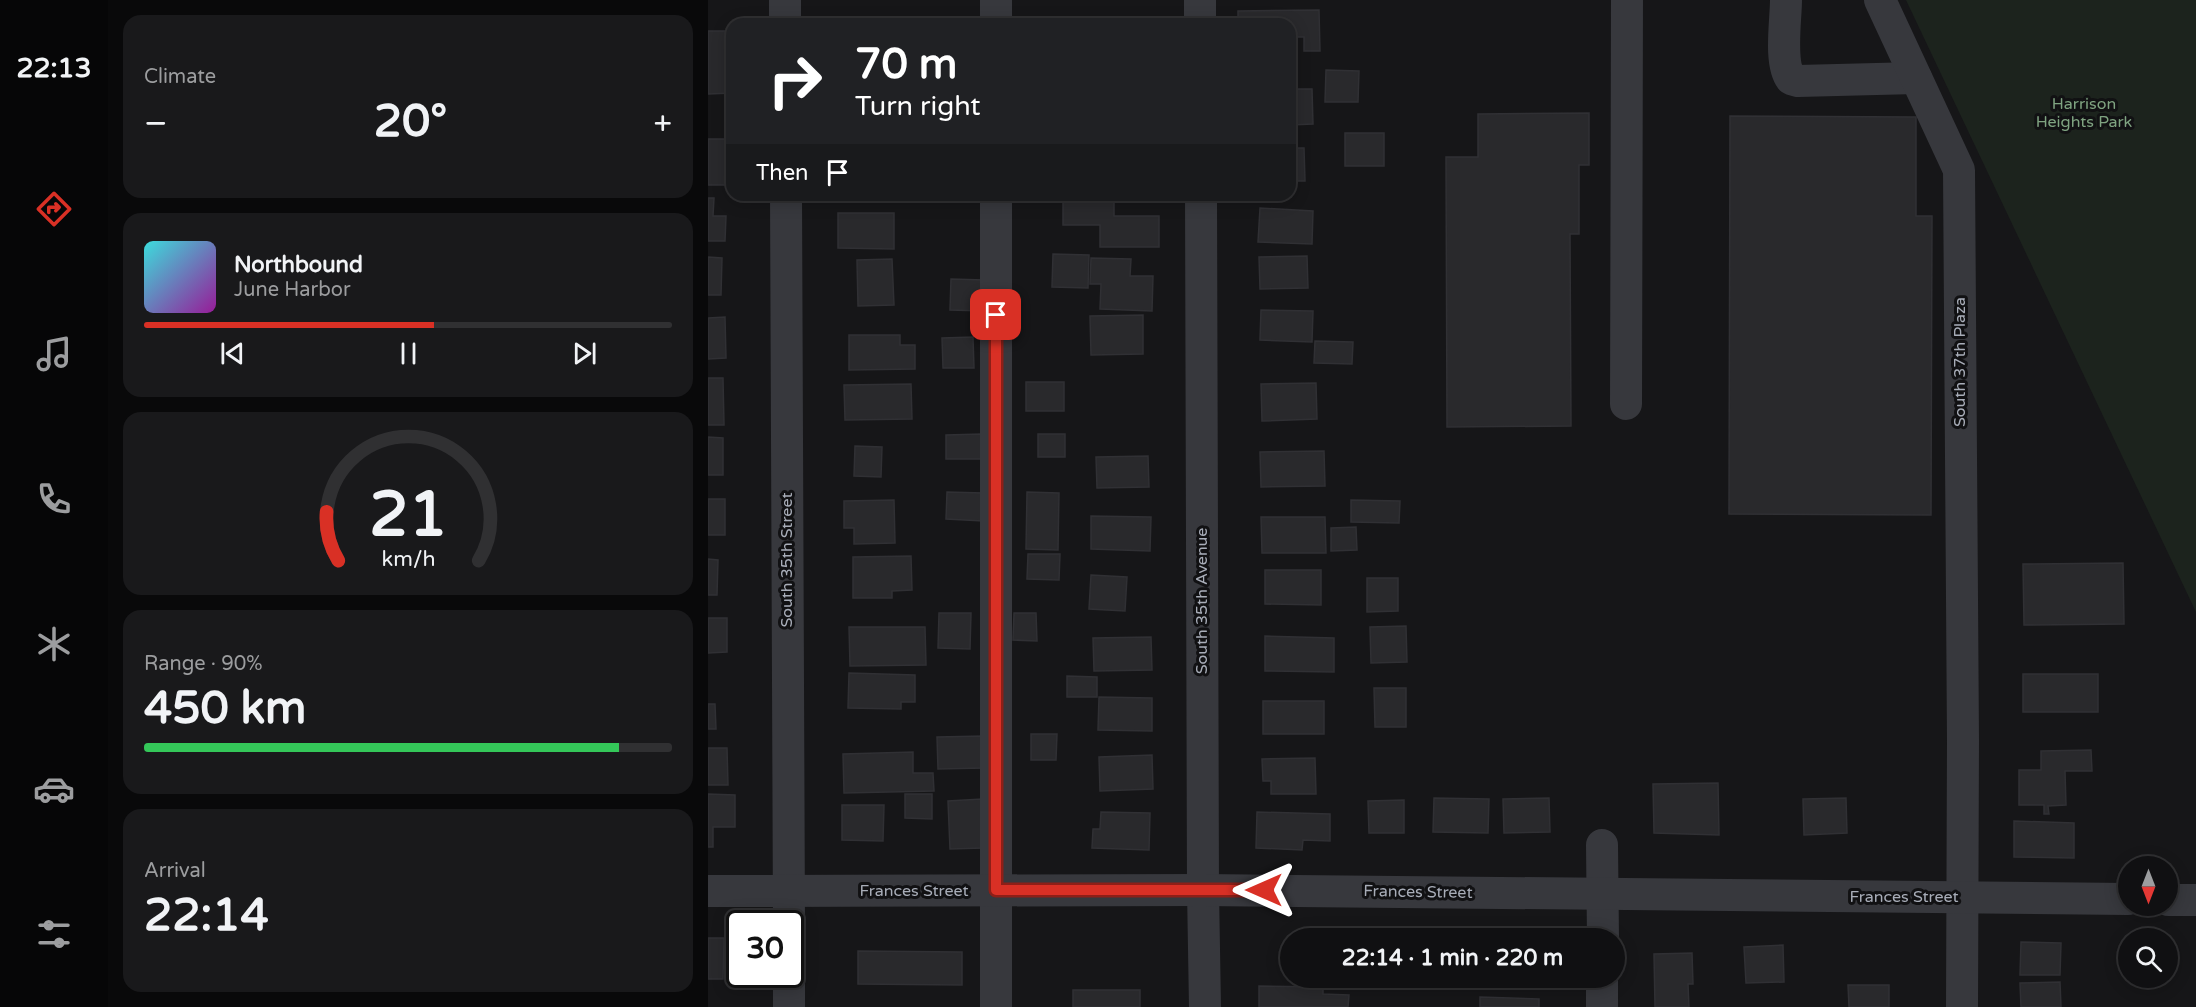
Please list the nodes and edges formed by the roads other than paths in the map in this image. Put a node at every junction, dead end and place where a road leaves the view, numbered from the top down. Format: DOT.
graph roads {
  1 [pos="785,0"];
  2 [pos="996,0"];
  3 [pos="1200,0"];
  4 [pos="1627,0"];
  5 [pos="1786,0"];
  6 [pos="1880,0"];
  7 [pos="785,18"];
  8 [pos="996,18"];
  9 [pos="1200,18"];
  10 [pos="1916,78"];
  11 [pos="786,201"];
  12 [pos="996,201"];
  13 [pos="1201,201"];
  14 [pos="1626,404"];
  15 [pos="1602,845"];
  16 [pos="996,890"];
  17 [pos="1203,890"];
  18 [pos="708,891"];
  19 [pos="788,891"];
  20 [pos="1603,895"];
  21 [pos="1962,897"];
  22 [pos="2118,899"];
  23 [pos="2178,900"];
  24 [pos="2196,900"];
  25 [pos="789,910"];
  26 [pos="1602,928"];
  27 [pos="789,988"];
  28 [pos="1602,988"];
  29 [pos="789,1007"];
  30 [pos="996,1007"];
  31 [pos="1205,1007"];
  32 [pos="1602,1007"];
  33 [pos="1962,1007"];
  1 -- 7 [label="street"];
  2 -- 8 [label="street"];
  3 -- 9 [label="street"];
  4 -- 14 [label="street"];
  5 -- 10 [label="street"];
  6 -- 10 [label="street, South 37th Plaza"];
  10 -- 21 [label="street, South 37th Plaza"];
  11 -- 19 [label="street, South 35th Street"];
  12 -- 16 [label="street"];
  13 -- 17 [label="street, South 35th Avenue"];
  15 -- 20 [label="street"];
  16 -- 17 [label="street, Frances Street"];
  16 -- 19 [label="street, Frances Street"];
  16 -- 30 [label="street"];
  17 -- 20 [label="street, Frances Street"];
  17 -- 31 [label="street, South 35th Avenue"];
  18 -- 19 [label="street, Frances Street"];
  19 -- 25 [label="street, South 35th Street"];
  20 -- 21 [label="street, Frances Street"];
  20 -- 26 [label="street"];
  21 -- 22 [label="street, Frances Street"];
  21 -- 33 [label="street, South 37th Plaza"];
  23 -- 24 [label="street"];
  27 -- 29 [label="street"];
  28 -- 32 [label="street"];
}
